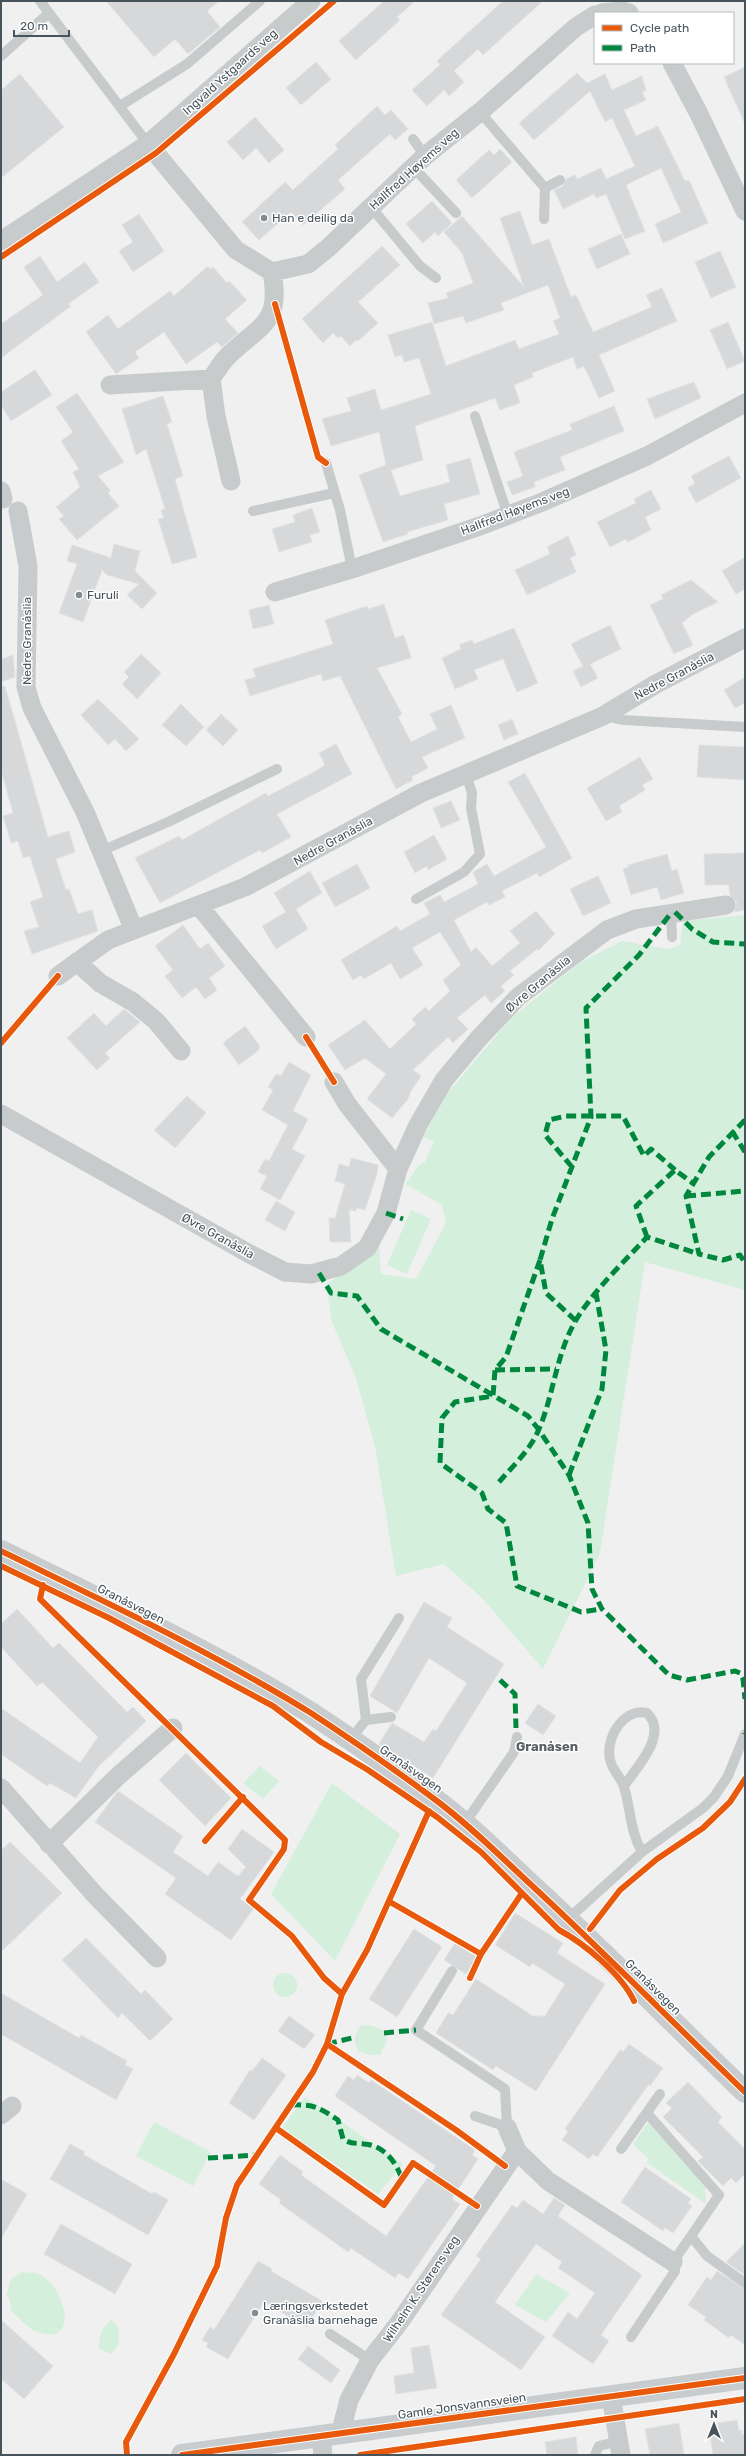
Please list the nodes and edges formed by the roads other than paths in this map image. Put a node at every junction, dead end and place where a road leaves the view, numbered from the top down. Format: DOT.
graph roads {
  1 [pos="40,1"];
  2 [pos="260,1"];
  3 [pos="311,1"];
  4 [pos="612,12"];
  5 [pos="625,12"];
  6 [pos="49,13"];
  7 [pos="594,16"];
  8 [pos="1,56"];
  9 [pos="672,64"];
  10 [pos="120,106"];
  11 [pos="480,112"];
  12 [pos="412,139"];
  13 [pos="148,144"];
  14 [pos="419,162"];
  15 [pos="560,180"];
  16 [pos="545,188"];
  17 [pos="371,207"];
  18 [pos="745,211"];
  19 [pos="456,213"];
  20 [pos="544,220"];
  21 [pos="1,242"];
  22 [pos="272,272"];
  23 [pos="436,278"];
  24 [pos="211,379"];
  25 [pos="110,385"];
  26 [pos="745,403"];
  27 [pos="475,416"];
  28 [pos="326,463"];
  29 [pos="231,481"];
  30 [pos="334,493"];
  31 [pos="18,511"];
  32 [pos="253,512"];
  33 [pos="508,516"];
  34 [pos="352,569"];
  35 [pos="275,592"];
  36 [pos="745,638"];
  37 [pos="603,716"];
  38 [pos="745,727"];
  39 [pos="277,769"];
  40 [pos="466,774"];
  41 [pos="101,851"];
  42 [pos="416,899"];
  43 [pos="726,905"];
  44 [pos="200,906"];
  45 [pos="671,913"];
  46 [pos="134,930"];
  47 [pos="672,938"];
  48 [pos="77,962"];
  49 [pos="58,976"];
  50 [pos="306,1037"];
  51 [pos="180,1051"];
  52 [pos="334,1082"];
  53 [pos="1,1114"];
  54 [pos="398,1169"];
  55 [pos="1,1552"];
  56 [pos="399,1618"];
  57 [pos="391,1717"];
  58 [pos="366,1720"];
  59 [pos="172,1728"];
  60 [pos="744,1734"];
  61 [pos="517,1737"];
  62 [pos="350,1740"];
  63 [pos="624,1786"];
  64 [pos="1,1788"];
  65 [pos="465,1824"];
  66 [pos="49,1844"];
  67 [pos="642,1852"];
  68 [pos="568,1919"];
  69 [pos="157,1958"];
  70 [pos="452,1971"];
  71 [pos="745,2092"];
  72 [pos="660,2094"];
  73 [pos="647,2113"];
  74 [pos="475,2116"];
  75 [pos="507,2127"];
  76 [pos="621,2150"];
  77 [pos="516,2151"];
  78 [pos="691,2236"];
  79 [pos="673,2262"];
  80 [pos="745,2283"];
  81 [pos="330,2334"];
  82 [pos="630,2338"];
  83 [pos="370,2360"];
  84 [pos="745,2378"];
  85 [pos="611,2396"];
  86 [pos="343,2434"];
  87 [pos="322,2446"];
  88 [pos="620,2448"];
  89 [pos="182,2455"];
  90 [pos="595,2455"];
  1 -- 6 [label="lane"];
  2 -- 10 [label="lane"];
  3 -- 13 [label="street, Ingvald Ystgaards veg"];
  4 -- 5 [label="street"];
  6 -- 8 [label="lane"];
  6 -- 10 [label="lane"];
  7 -- 11 [label="street, Hallfred Høyems veg"];
  9 -- 18 [label="street"];
  10 -- 13 [label="lane"];
  11 -- 14 [label="street, Hallfred Høyems veg"];
  11 -- 16 [label="lane"];
  12 -- 14 [label="lane"];
  13 -- 21 [label="street, Ingvald Ystgaards veg"];
  13 -- 22 [label="street"];
  14 -- 17 [label="street, Hallfred Høyems veg"];
  14 -- 19 [label="lane"];
  15 -- 16 [label="lane"];
  16 -- 20 [label="lane"];
  17 -- 22 [label="street, Hallfred Høyems veg"];
  17 -- 23 [label="lane"];
  22 -- 24 [label="street"];
  24 -- 25 [label="street"];
  24 -- 29 [label="street"];
  26 -- 33 [label="street, Hallfred Høyems veg"];
  27 -- 33 [label="lane"];
  28 -- 30 [label="lane"];
  30 -- 32 [label="lane"];
  30 -- 34 [label="lane"];
  31 -- 41 [label="street, Nedre Granåslia"];
  33 -- 34 [label="street, Hallfred Høyems veg"];
  34 -- 35 [label="street, Hallfred Høyems veg"];
  36 -- 37 [label="street, Nedre Granåslia"];
  37 -- 38 [label="lane, Nedre Granåslia"];
  37 -- 40 [label="street, Nedre Granåslia"];
  39 -- 41 [label="lane"];
  40 -- 42 [label="lane"];
  40 -- 44 [label="street, Nedre Granåslia"];
  41 -- 46 [label="street, Nedre Granåslia"];
  43 -- 45 [label="street, Øvre Granåslia"];
  44 -- 46 [label="street, Nedre Granåslia"];
  44 -- 50 [label="street"];
  45 -- 47 [label="lane"];
  45 -- 54 [label="street, Øvre Granåslia"];
  46 -- 48 [label="street, Nedre Granåslia"];
  48 -- 49 [label="street, Nedre Granåslia"];
  48 -- 51 [label="street"];
  52 -- 54 [label="street"];
  53 -- 54 [label="street, Øvre Granåslia"];
  55 -- 62 [label="street, Granåsvegen"];
  56 -- 58 [label="lane"];
  57 -- 58 [label="lane"];
  58 -- 62 [label="lane"];
  59 -- 66 [label="street"];
  60 -- 67 [label="lane"];
  61 -- 65 [label="lane"];
  62 -- 65 [label="street, Granåsvegen"];
  63 -- 63 [label="lane"];
  63 -- 67 [label="lane"];
  64 -- 66 [label="street"];
  65 -- 68 [label="street, Granåsvegen"];
  66 -- 69 [label="street"];
  67 -- 68 [label="lane"];
  68 -- 71 [label="street, Granåsvegen"];
  70 -- 75 [label="lane"];
  72 -- 73 [label="lane"];
  73 -- 76 [label="lane"];
  73 -- 78 [label="lane"];
  74 -- 75 [label="lane"];
  75 -- 77 [label="street"];
  77 -- 79 [label="street"];
  77 -- 83 [label="street, Wilhelm K. Størens veg"];
  78 -- 79 [label="lane"];
  78 -- 80 [label="lane"];
  79 -- 82 [label="lane"];
  81 -- 83 [label="lane"];
  83 -- 86 [label="street, Wilhelm K. Størens veg"];
  84 -- 85 [label="street, Gamle Jonsvannsveien"];
  85 -- 86 [label="street, Gamle Jonsvannsveien"];
  85 -- 88 [label="street"];
  86 -- 87 [label="street, Gamle Jonsvannsveien"];
  87 -- 89 [label="street, Gamle Jonsvannsveien"];
  88 -- 90 [label="lane"];
}
